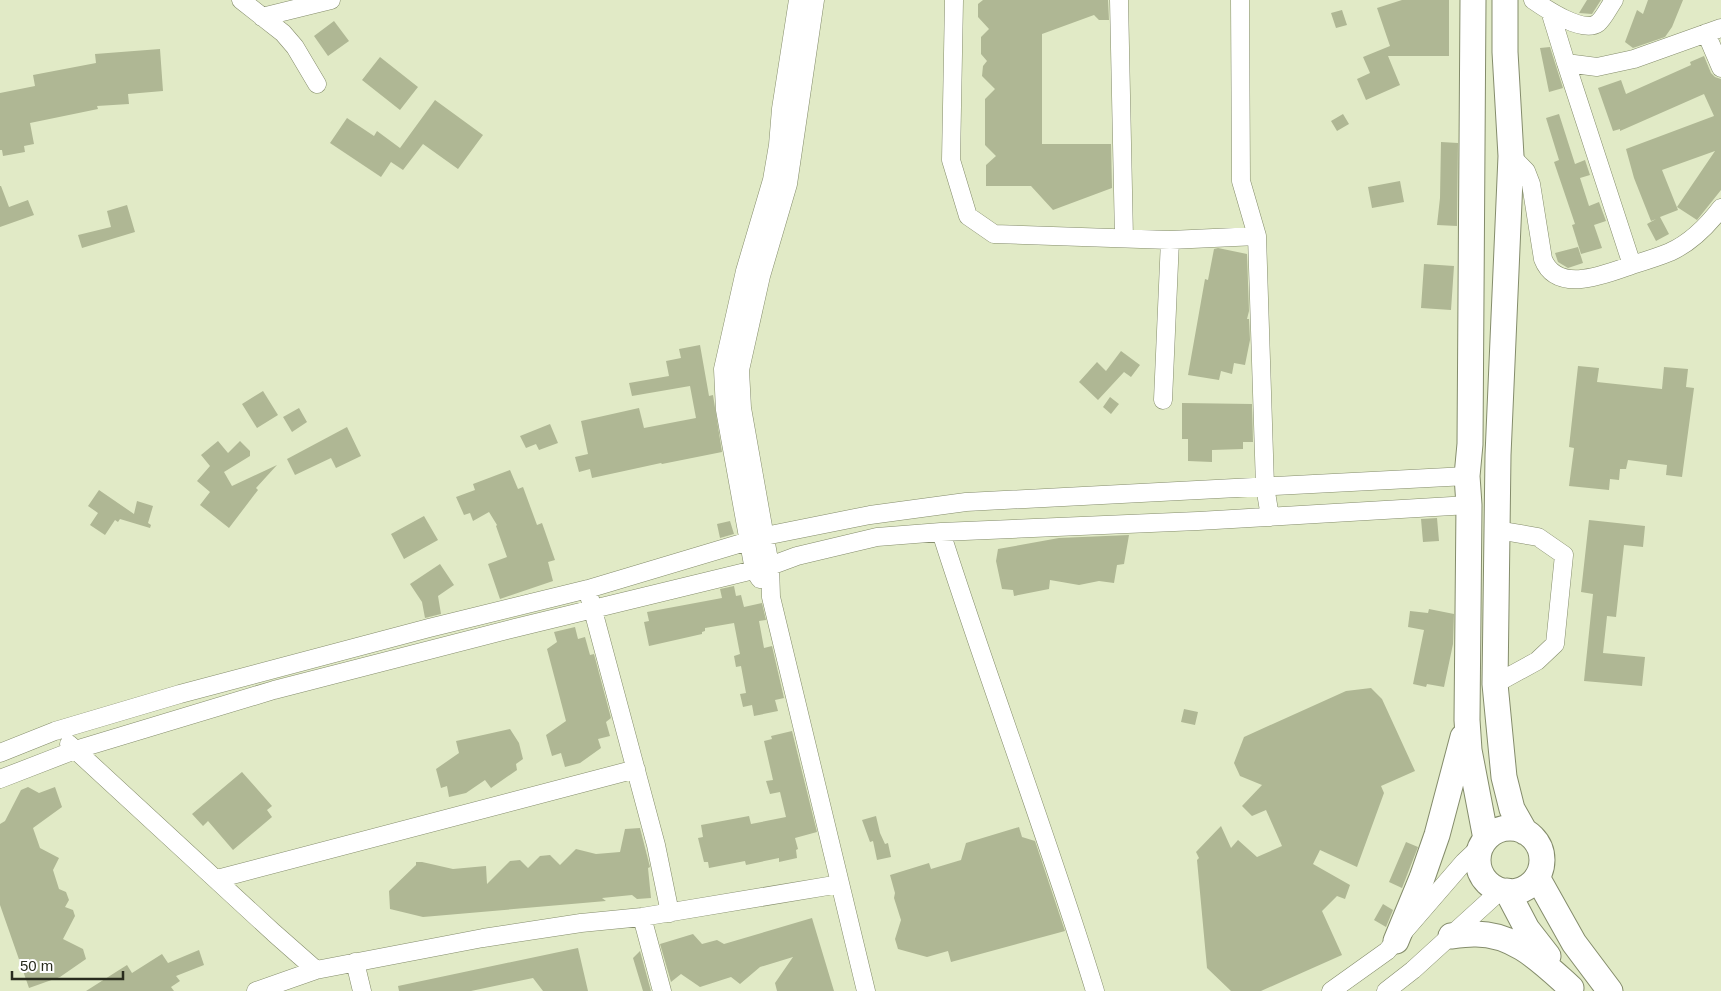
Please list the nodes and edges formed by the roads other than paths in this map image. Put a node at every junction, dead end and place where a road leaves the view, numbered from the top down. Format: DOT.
graph roads {
  1 [pos="241,0"];
  2 [pos="331,0"];
  3 [pos="798,0"];
  4 [pos="815,0"];
  5 [pos="954,0"];
  6 [pos="1120,0"];
  7 [pos="1240,0"];
  8 [pos="1473,0"];
  9 [pos="1505,0"];
  10 [pos="1534,0"];
  11 [pos="1614,0"];
  12 [pos="1550,11"];
  13 [pos="262,17"];
  14 [pos="1714,31"];
  15 [pos="1566,62"];
  16 [pos="1721,68"];
  17 [pos="317,84"];
  18 [pos="1511,156"];
  19 [pos="1721,208"];
  20 [pos="1257,236"];
  21 [pos="1124,238"];
  22 [pos="1170,240"];
  23 [pos="1632,265"];
  24 [pos="1163,400"];
  25 [pos="1467,476"];
  26 [pos="1265,486"];
  27 [pos="1468,505"];
  28 [pos="1270,517"];
  29 [pos="1497,530"];
  30 [pos="941,532"];
  31 [pos="756,539"];
  32 [pos="762,568"];
  33 [pos="588,589"];
  34 [pos="593,611"];
  35 [pos="1495,684"];
  36 [pos="1467,720"];
  37 [pos="55,731"];
  38 [pos="74,750"];
  39 [pos="0,753"];
  40 [pos="636,769"];
  41 [pos="0,779"];
  42 [pos="1525,832"];
  43 [pos="1484,842"];
  44 [pos="1537,877"];
  45 [pos="217,879"];
  46 [pos="840,884"];
  47 [pos="1504,890"];
  48 [pos="670,913"];
  49 [pos="642,918"];
  50 [pos="1451,936"];
  51 [pos="1391,946"];
  52 [pos="355,962"];
  53 [pos="316,970"];
  54 [pos="1401,985"];
  55 [pos="1572,990"];
  56 [pos="256,991"];
  57 [pos="362,991"];
  58 [pos="662,991"];
  59 [pos="866,991"];
  60 [pos="1095,991"];
  61 [pos="1331,991"];
  62 [pos="1386,991"];
  63 [pos="1610,991"];
  1 -- 13 [label="street"];
  2 -- 13 [label="street"];
  3 -- 31 [label="street"];
  4 -- 31 [label="street"];
  5 -- 21 [label="street"];
  6 -- 21 [label="street"];
  7 -- 20 [label="street"];
  8 -- 25 [label="highway"];
  9 -- 18 [label="highway"];
  10 -- 12 [label="street"];
  11 -- 12 [label="street"];
  12 -- 15 [label="street"];
  13 -- 17 [label="street"];
  14 -- 15 [label="street"];
  14 -- 16 [label="street"];
  15 -- 23 [label="street"];
  18 -- 23 [label="street"];
  18 -- 29 [label="highway"];
  19 -- 23 [label="street"];
  20 -- 22 [label="street"];
  20 -- 26 [label="street"];
  21 -- 22 [label="street"];
  22 -- 24 [label="street"];
  25 -- 26 [label="street"];
  25 -- 27 [label="highway"];
  26 -- 28 [label="street"];
  26 -- 31 [label="street"];
  27 -- 28 [label="street"];
  27 -- 36 [label="highway"];
  28 -- 30 [label="street"];
  29 -- 35 [label="highway"];
  29 -- 35 [label="street"];
  30 -- 32 [label="street"];
  30 -- 60 [label="street"];
  31 -- 32 [label="street"];
  31 -- 33 [label="street"];
  32 -- 34 [label="street"];
  32 -- 46 [label="street"];
  33 -- 34 [label="street"];
  33 -- 37 [label="street"];
  34 -- 38 [label="street"];
  34 -- 40 [label="street"];
  35 -- 42 [label="highway"];
  36 -- 43 [label="highway"];
  36 -- 51 [label="highway"];
  37 -- 38 [label="street"];
  37 -- 39 [label="street"];
  38 -- 41 [label="street"];
  38 -- 45 [label="street"];
  40 -- 45 [label="street"];
  40 -- 48 [label="street"];
  42 -- 43 [label="highway"];
  42 -- 44 [label="highway"];
  43 -- 47 [label="highway"];
  43 -- 51 [label="street"];
  44 -- 47 [label="highway"];
  44 -- 63 [label="highway"];
  45 -- 53 [label="street"];
  46 -- 48 [label="street"];
  46 -- 59 [label="street"];
  47 -- 50 [label="street"];
  47 -- 55 [label="highway"];
  48 -- 49 [label="street"];
  49 -- 52 [label="street"];
  49 -- 58 [label="street"];
  50 -- 54 [label="street"];
  50 -- 55 [label="highway"];
  51 -- 54 [label="street"];
  51 -- 61 [label="street"];
  52 -- 53 [label="street"];
  52 -- 57 [label="street"];
  53 -- 56 [label="street"];
  54 -- 62 [label="street"];
}
